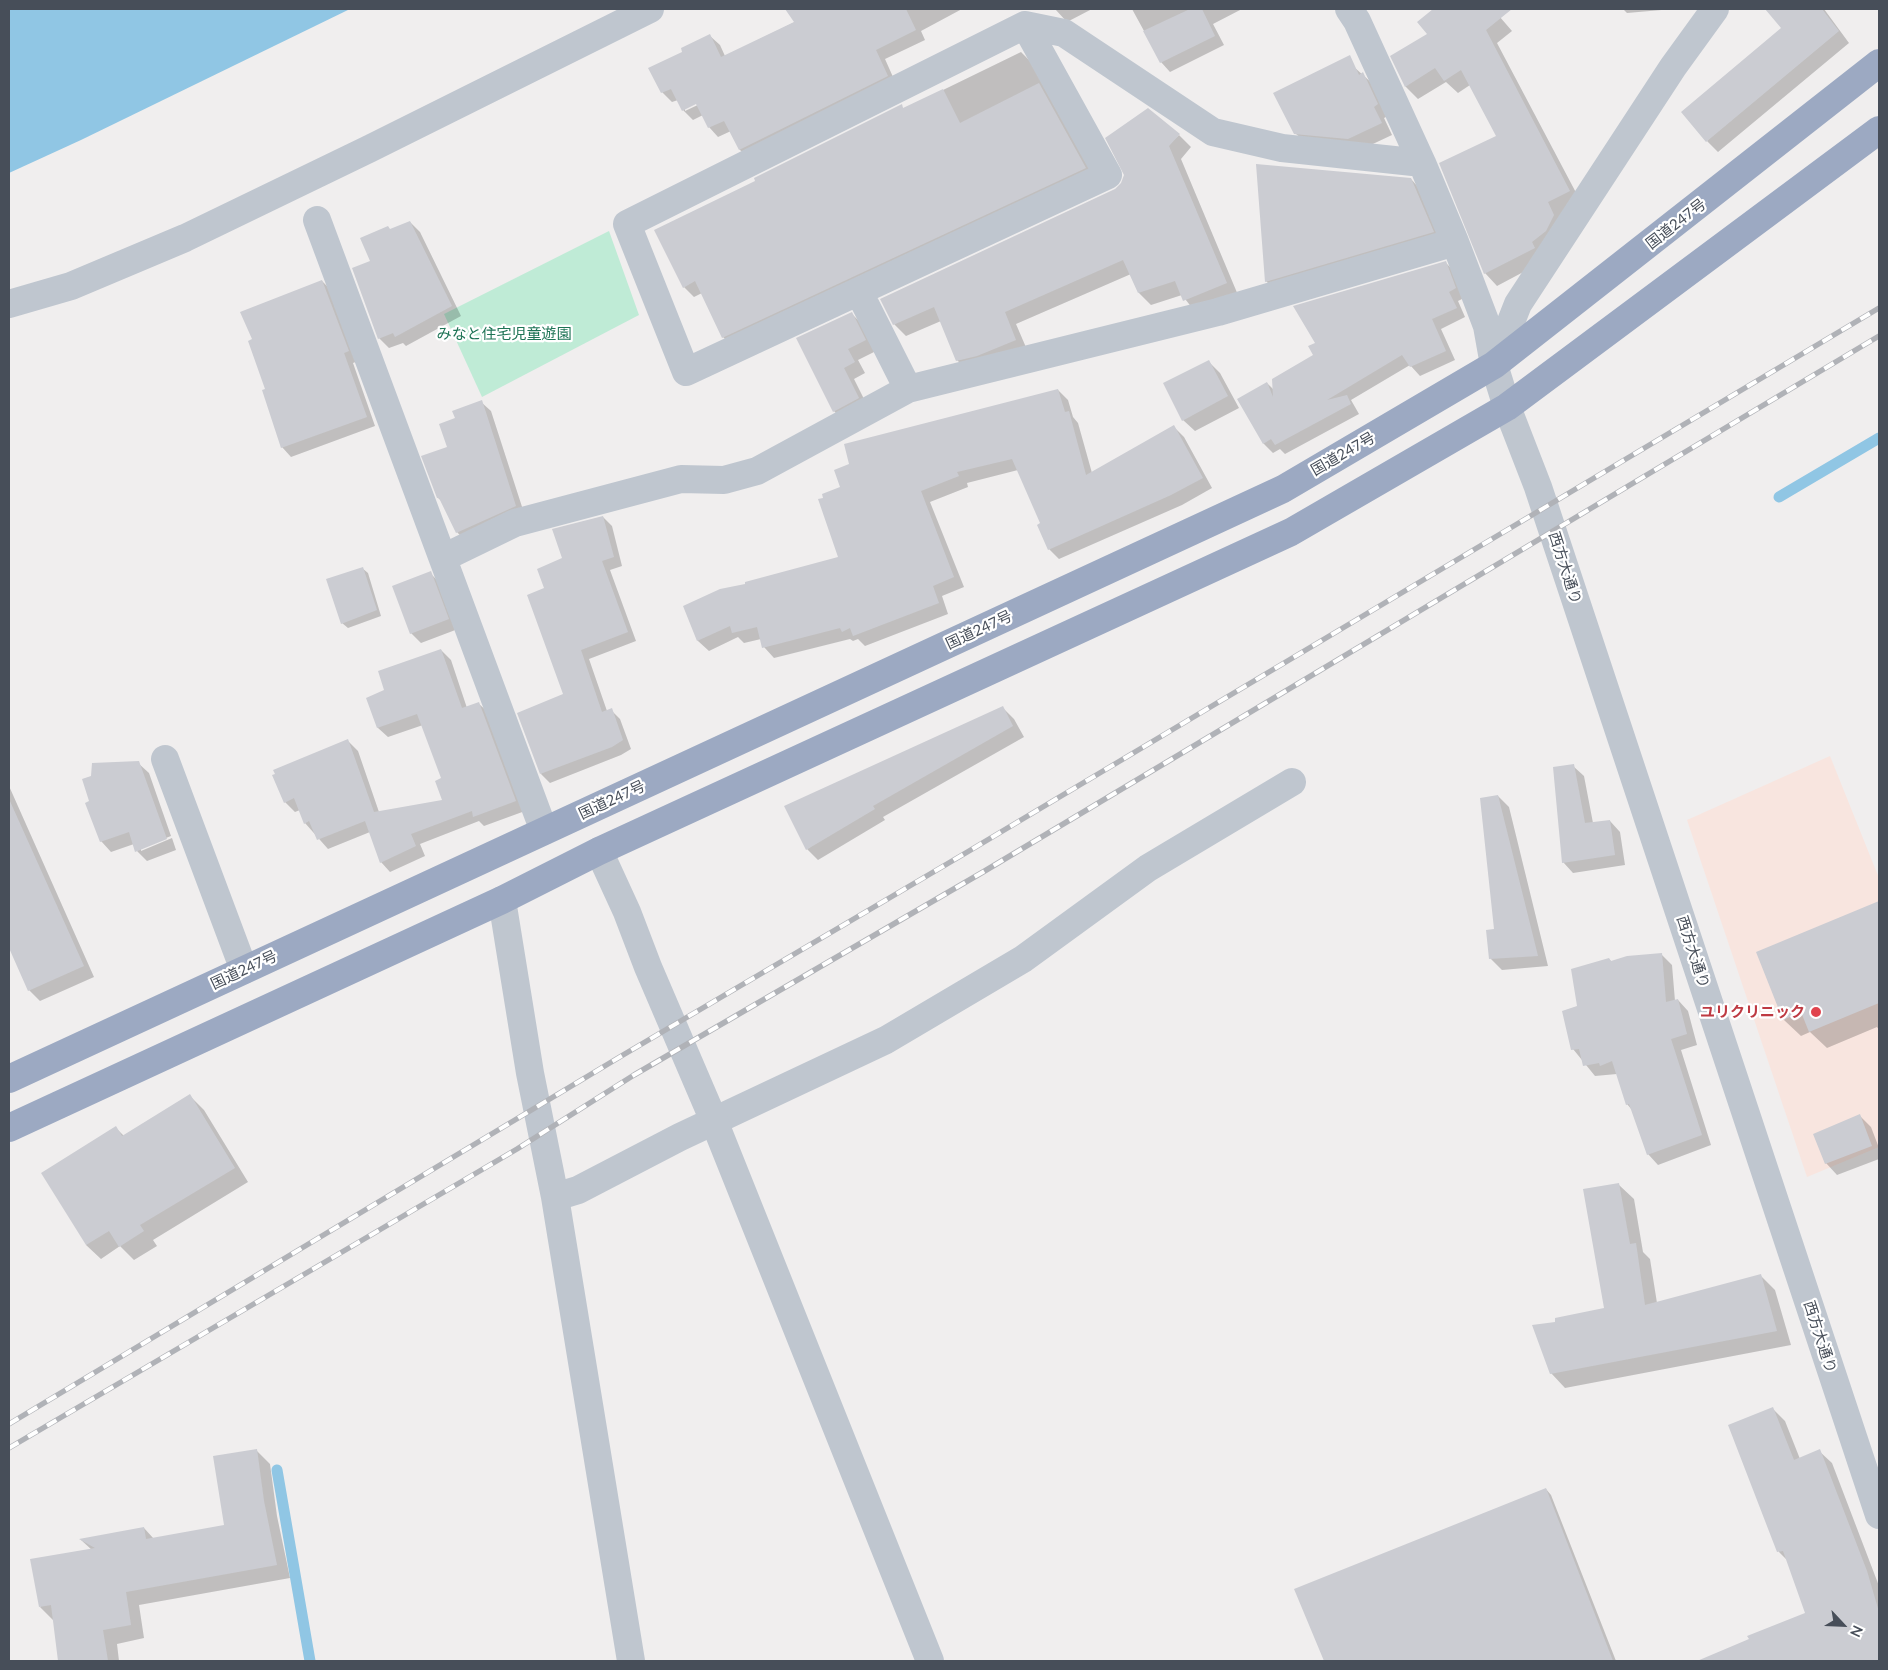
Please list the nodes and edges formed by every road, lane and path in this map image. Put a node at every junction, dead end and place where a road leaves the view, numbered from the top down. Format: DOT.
graph roads {
  1 [pos="650,9"];
  2 [pos="1349,9"];
  3 [pos="1715,9"];
  4 [pos="1025,25"];
  5 [pos="1879,63"];
  6 [pos="1879,130"];
  7 [pos="1422,163"];
  8 [pos="317,220"];
  9 [pos="1455,242"];
  10 [pos="859,292"];
  11 [pos="9,304"];
  12 [pos="1494,365"];
  13 [pos="908,389"];
  14 [pos="1507,407"];
  15 [pos="444,558"];
  16 [pos="165,759"];
  17 [pos="1292,782"];
  18 [pos="544,831"];
  19 [pos="599,851"];
  20 [pos="502,900"];
  21 [pos="244,970"];
  22 [pos="9,1080"];
  23 [pos="714,1121"];
  24 [pos="9,1128"];
  25 [pos="555,1197"];
  26 [pos="1879,1515"];
  27 [pos="630,1661"];
  28 [pos="930,1661"];
  1 -- 11 [label="street"];
  2 -- 7 [label="street, 西方大通り"];
  3 -- 12 [label="street"];
  4 -- 7 [label="street"];
  4 -- 10 [label="street"];
  4 -- 10 [label="street"];
  5 -- 12 [label="highway, 国道247号"];
  6 -- 14 [label="highway"];
  7 -- 9 [label="street, 西方大通り"];
  8 -- 15 [label="street"];
  9 -- 12 [label="street, 西方大通り"];
  9 -- 13 [label="street"];
  10 -- 13 [label="street"];
  12 -- 14 [label="street, 西方大通り"];
  12 -- 18 [label="highway, 国道247号"];
  13 -- 15 [label="street"];
  14 -- 19 [label="highway"];
  14 -- 26 [label="street, 西方大通り"];
  15 -- 18 [label="street"];
  16 -- 21 [label="street"];
  17 -- 23 [label="street"];
  18 -- 21 [label="highway, 国道247号"];
  19 -- 20 [label="highway"];
  19 -- 23 [label="street"];
  20 -- 24 [label="highway"];
  20 -- 25 [label="street"];
  21 -- 22 [label="highway, 国道247号"];
  23 -- 25 [label="street"];
  23 -- 28 [label="street"];
  25 -- 27 [label="street"];
}
